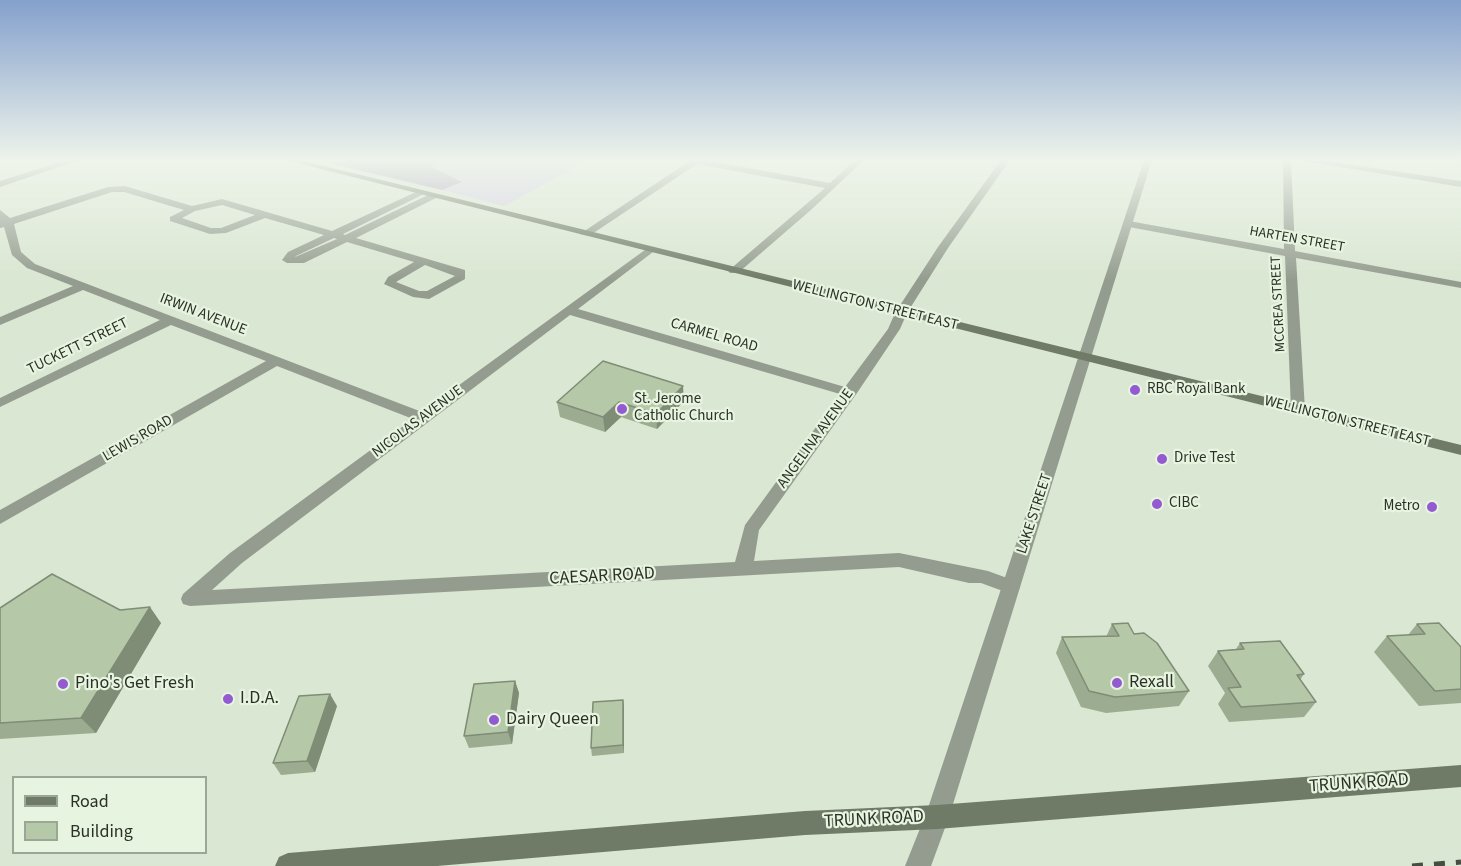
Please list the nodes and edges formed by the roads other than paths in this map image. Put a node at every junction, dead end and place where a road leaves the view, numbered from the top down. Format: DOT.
graph roads {
  1 [pos="71,200"];
  2 [pos="163,200"];
  3 [pos="405,200"];
  4 [pos="424,200"];
  5 [pos="451,200"];
  6 [pos="635,200"];
  7 [pos="816,200"];
  8 [pos="977,200"];
  9 [pos="1136,200"];
  10 [pos="1288,200"];
  11 [pos="192,209"];
  12 [pos="264,215"];
  13 [pos="3,220"];
  14 [pos="1129,224"];
  15 [pos="585,234"];
  16 [pos="333,235"];
  17 [pos="347,239"];
  18 [pos="649,250"];
  19 [pos="1292,255"];
  20 [pos="424,261"];
  21 [pos="734,271"];
  22 [pos="1461,285"];
  23 [pos="83,286"];
  24 [pos="568,310"];
  25 [pos="901,313"];
  26 [pos="171,320"];
  27 [pos="0,321"];
  28 [pos="1085,358"];
  29 [pos="276,361"];
  30 [pos="850,393"];
  31 [pos="0,403"];
  32 [pos="1298,410"];
  33 [pos="424,418"];
  34 [pos="1461,450"];
  35 [pos="0,518"];
  36 [pos="743,569"];
  37 [pos="1011,587"];
  38 [pos="190,599"];
  39 [pos="1461,776"];
  40 [pos="938,817"];
  41 [pos="288,866"];
  42 [pos="918,866"];
  1 -- 13 [label="street"];
  2 -- 11 [label="street"];
  3 -- 16 [label="street"];
  4 -- 17 [label="street"];
  5 -- 15 [label="main road, WELLINGTON STREET EAST"];
  6 -- 15 [label="street"];
  7 -- 21 [label="street"];
  8 -- 25 [label="street, ANGELINA AVENUE"];
  9 -- 14 [label="street, LAKE STREET"];
  10 -- 19 [label="street, MCCREA STREET"];
  11 -- 12 [label="street"];
  11 -- 12 [label="street"];
  12 -- 16 [label="street"];
  13 -- 23 [label="street, IRWIN AVENUE"];
  14 -- 19 [label="street, HARTEN STREET"];
  14 -- 28 [label="street, LAKE STREET"];
  15 -- 18 [label="main road, WELLINGTON STREET EAST"];
  16 -- 17 [label="street"];
  16 -- 17 [label="street"];
  17 -- 20 [label="street"];
  18 -- 21 [label="main road, WELLINGTON STREET EAST"];
  18 -- 24 [label="street, NICOLAS AVENUE"];
  19 -- 22 [label="street, HARTEN STREET"];
  19 -- 32 [label="street, MCCREA STREET"];
  20 -- 20 [label="street"];
  21 -- 25 [label="main road, WELLINGTON STREET EAST"];
  23 -- 26 [label="street, IRWIN AVENUE"];
  23 -- 27 [label="street"];
  24 -- 30 [label="street, CARMEL ROAD"];
  24 -- 33 [label="street, NICOLAS AVENUE"];
  25 -- 28 [label="main road, WELLINGTON STREET EAST"];
  25 -- 30 [label="street, ANGELINA AVENUE"];
  26 -- 29 [label="street, IRWIN AVENUE"];
  26 -- 31 [label="street, TUCKETT STREET"];
  28 -- 32 [label="main road, WELLINGTON STREET EAST"];
  28 -- 37 [label="street, LAKE STREET"];
  29 -- 33 [label="street, IRWIN AVENUE"];
  29 -- 35 [label="street, LEWIS ROAD"];
  30 -- 36 [label="street, ANGELINA AVENUE"];
  32 -- 34 [label="main road, WELLINGTON STREET EAST"];
  33 -- 38 [label="street, NICOLAS AVENUE"];
  36 -- 37 [label="street, CAESAR ROAD"];
  36 -- 38 [label="street, CAESAR ROAD"];
  37 -- 40 [label="street, LAKE STREET"];
  39 -- 40 [label="main road, TRUNK ROAD"];
  40 -- 41 [label="main road, TRUNK ROAD"];
  40 -- 42 [label="street, LAKE STREET"];
}
